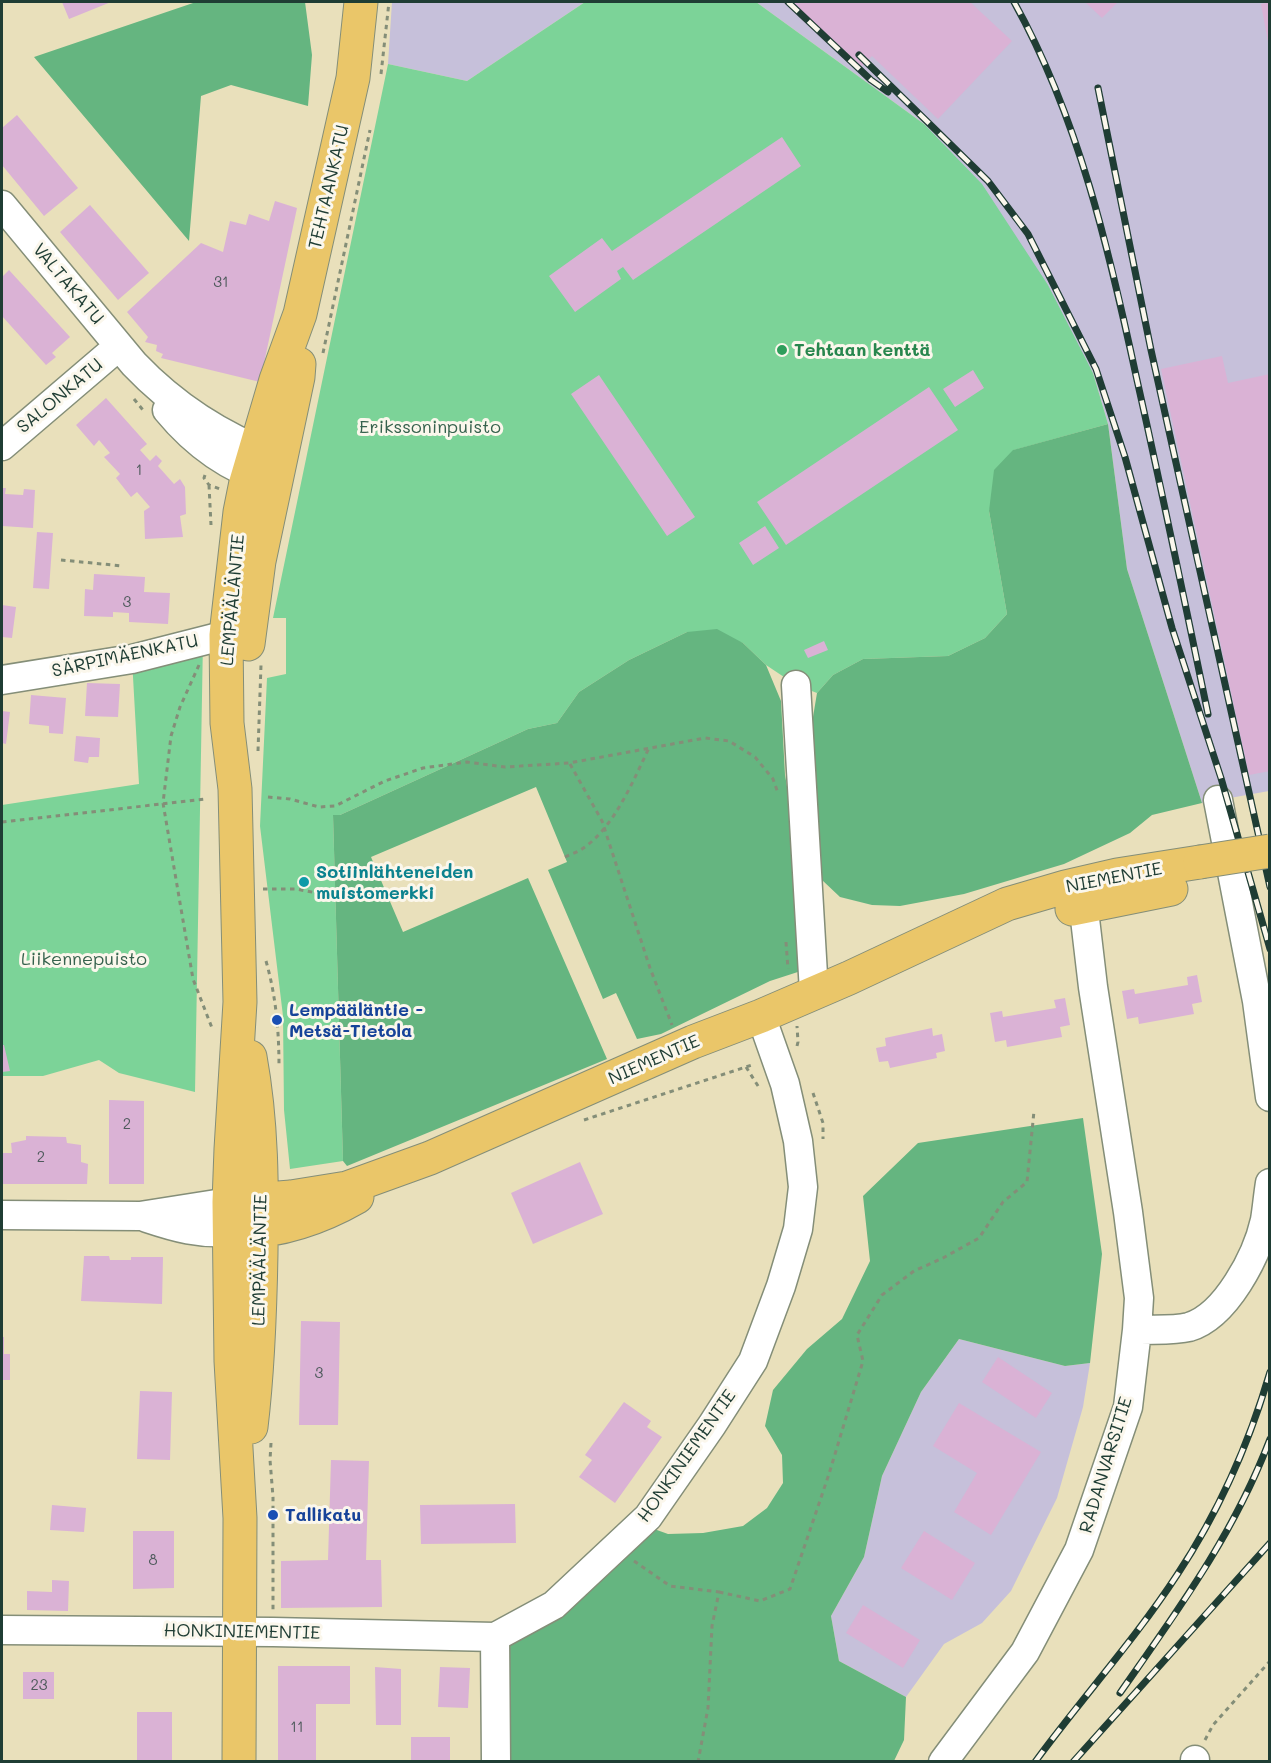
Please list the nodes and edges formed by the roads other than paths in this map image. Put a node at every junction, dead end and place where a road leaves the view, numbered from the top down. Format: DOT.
graph roads {
  1 [pos="339,2"];
  2 [pos="361,2"];
  3 [pos="368,68"];
  4 [pos="2,205"];
  5 [pos="127,355"];
  6 [pos="2,446"];
  7 [pos="265,466"];
  8 [pos="227,643"];
  9 [pos="2,680"];
  10 [pos="796,685"];
  11 [pos="1218,800"];
  12 [pos="1269,851"];
  13 [pos="1269,870"];
  14 [pos="1202,872"];
  15 [pos="1073,897"];
  16 [pos="804,984"];
  17 [pos="240,1002"];
  18 [pos="761,1016"];
  19 [pos="1269,1097"];
  20 [pos="409,1166"];
  21 [pos="1269,1183"];
  22 [pos="262,1199"];
  23 [pos="2,1215"];
  24 [pos="241,1222"];
  25 [pos="1137,1330"];
  26 [pos="2,1630"];
  27 [pos="240,1632"];
  28 [pos="495,1637"];
  29 [pos="239,1761"];
  30 [pos="496,1761"];
  31 [pos="943,1761"];
  1 -- 3 [label="main road, TEHTAANKATU"];
  2 -- 3 [label="main road, TEHTAANKATU"];
  3 -- 7 [label="main road, TEHTAANKATU"];
  4 -- 5 [label="street, VALTAKATU"];
  5 -- 6 [label="street, SALONKATU"];
  5 -- 7 [label="street, VALTAKATU"];
  7 -- 8 [label="main road, LEMPÄÄLÄNTIE"];
  8 -- 9 [label="street, SÄRPIMÄENKATU"];
  8 -- 17 [label="main road, LEMPÄÄLÄNTIE"];
  10 -- 16 [label="street"];
  11 -- 19 [label="street"];
  12 -- 14 [label="main road, NIEMENTIE, bridge"];
  13 -- 14 [label="main road, NIEMENTIE"];
  14 -- 15 [label="main road, NIEMENTIE"];
  15 -- 16 [label="main road, NIEMENTIE"];
  15 -- 25 [label="street, RADANVARSITIE"];
  16 -- 18 [label="main road, NIEMENTIE"];
  17 -- 22 [label="main road, LEMPÄÄLÄNTIE"];
  17 -- 24 [label="main road, LEMPÄÄLÄNTIE"];
  18 -- 20 [label="main road, NIEMENTIE"];
  18 -- 28 [label="street, HONKINIEMENTIE"];
  20 -- 22 [label="main road, NIEMENTIE"];
  20 -- 24 [label="main road, NIEMENTIE"];
  21 -- 25 [label="street"];
  22 -- 24 [label="main road, NIEMENTIE"];
  23 -- 24 [label="street"];
  24 -- 27 [label="main road, LEMPÄÄLÄNTIE"];
  25 -- 31 [label="street, RADANVARSITIE"];
  26 -- 27 [label="street, HONKINIEMENTIE"];
  27 -- 28 [label="street, HONKINIEMENTIE"];
  27 -- 29 [label="main road, LEMPÄÄLÄNTIE"];
  28 -- 30 [label="street"];
}
